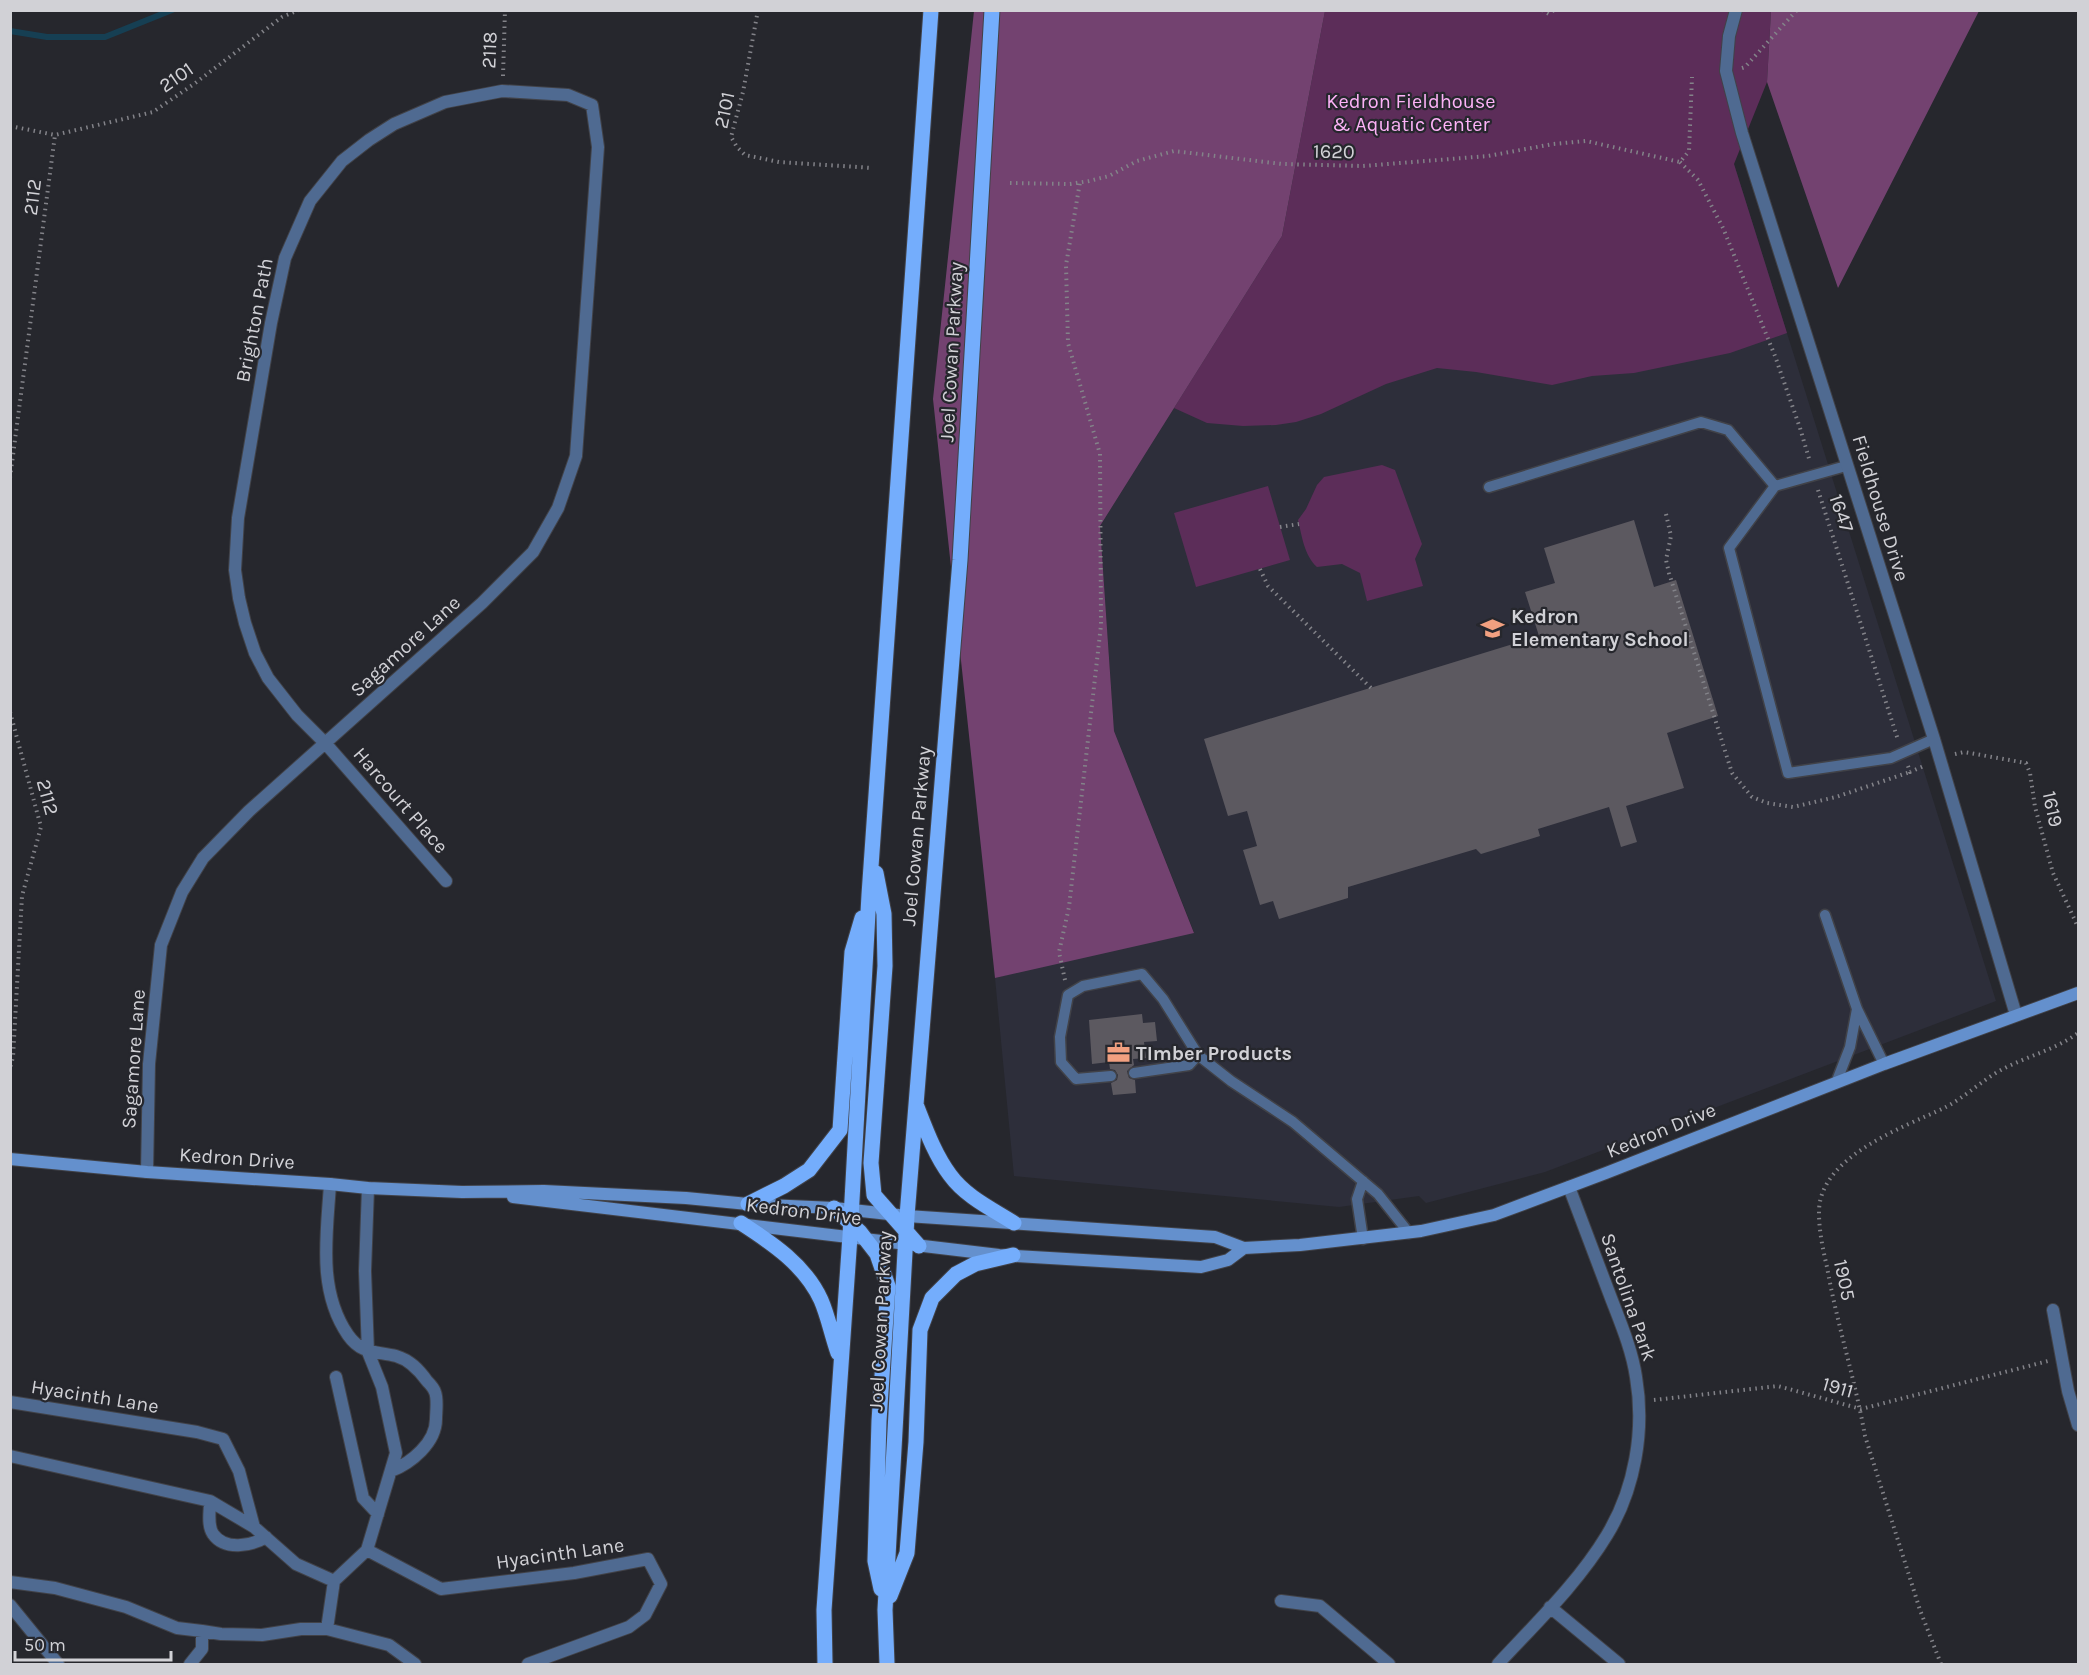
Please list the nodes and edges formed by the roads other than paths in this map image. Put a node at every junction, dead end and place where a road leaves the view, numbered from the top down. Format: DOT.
graph roads {
  1 [pos="931,10"];
  2 [pos="992,10"];
  3 [pos="1736,10"];
  4 [pos="592,105"];
  5 [pos="1846,466"];
  6 [pos="1775,486"];
  7 [pos="1490,488"];
  8 [pos="1934,739"];
  9 [pos="326,744"];
  10 [pos="872,852"];
  11 [pos="446,881"];
  12 [pos="869,895"];
  13 [pos="1825,915"];
  14 [pos="2079,993"];
  15 [pos="1857,1009"];
  16 [pos="2016,1015"];
  17 [pos="1198,1055"];
  18 [pos="1884,1064"];
  19 [pos="1134,1073"];
  20 [pos="1111,1076"];
  21 [pos="1836,1083"];
  22 [pos="915,1103"];
  23 [pos="10,1159"];
  24 [pos="147,1172"];
  25 [pos="1363,1181"];
  26 [pos="330,1184"];
  27 [pos="1569,1187"];
  28 [pos="368,1188"];
  29 [pos="462,1192"];
  30 [pos="748,1204"];
  31 [pos="834,1208"];
  32 [pos="891,1215"];
  33 [pos="1014,1223"];
  34 [pos="741,1224"];
  35 [pos="854,1228"];
  36 [pos="1409,1233"];
  37 [pos="909,1235"];
  38 [pos="1363,1239"];
  39 [pos="1244,1248"];
  40 [pos="1013,1255"];
  41 [pos="2053,1310"];
  42 [pos="368,1352"];
  43 [pos="841,1363"];
  44 [pos="336,1377"];
  45 [pos="10,1402"];
  46 [pos="2079,1425"];
  47 [pos="10,1456"];
  48 [pos="391,1471"];
  49 [pos="210,1501"];
  50 [pos="378,1514"];
  51 [pos="254,1527"];
  52 [pos="266,1537"];
  53 [pos="368,1550"];
  54 [pos="334,1581"];
  55 [pos="10,1582"];
  56 [pos="1281,1601"];
  57 [pos="10,1605"];
  58 [pos="1550,1607"];
  59 [pos="885,1610"];
  60 [pos="327,1629"];
  61 [pos="202,1631"];
  62 [pos="58,1665"];
  63 [pos="190,1665"];
  64 [pos="415,1665"];
  65 [pos="528,1665"];
  66 [pos="825,1665"];
  67 [pos="887,1665"];
  68 [pos="1389,1665"];
  69 [pos="1498,1665"];
  70 [pos="1619,1665"];
  1 -- 10 [label="main road, Joel Cowan Parkway"];
  2 -- 22 [label="main road, Joel Cowan Parkway"];
  3 -- 5 [label="street, Fieldhouse Drive"];
  4 -- 9 [label="street, Sagamore Lane"];
  4 -- 9 [label="street, Brighton Path"];
  5 -- 6 [label="lane"];
  5 -- 8 [label="street, Fieldhouse Drive"];
  6 -- 7 [label="lane"];
  6 -- 8 [label="lane"];
  8 -- 16 [label="street, Fieldhouse Drive"];
  9 -- 11 [label="street, Harcourt Place"];
  9 -- 24 [label="street, Sagamore Lane"];
  10 -- 12 [label="main road, Joel Cowan Parkway"];
  10 -- 32 [label="main road"];
  12 -- 30 [label="main road"];
  12 -- 35 [label="main road, Joel Cowan Parkway"];
  13 -- 15 [label="lane"];
  14 -- 16 [label="street, Kedron Drive"];
  15 -- 18 [label="lane"];
  15 -- 21 [label="lane"];
  16 -- 18 [label="street, Kedron Drive"];
  17 -- 19 [label="lane"];
  17 -- 20 [label="lane"];
  17 -- 25 [label="lane"];
  18 -- 21 [label="street, Kedron Drive"];
  21 -- 27 [label="street, Kedron Drive"];
  22 -- 33 [label="main road"];
  22 -- 37 [label="main road, Joel Cowan Parkway"];
  23 -- 24 [label="street, Kedron Drive"];
  24 -- 26 [label="street, Kedron Drive"];
  25 -- 36 [label="lane"];
  25 -- 38 [label="lane"];
  26 -- 28 [label="street, Kedron Drive"];
  26 -- 42 [label="street"];
  27 -- 36 [label="street, Kedron Drive"];
  27 -- 58 [label="street, Santolina Park"];
  28 -- 29 [label="street, Kedron Drive"];
  28 -- 42 [label="street"];
  29 -- 30 [label="street, Kedron Drive"];
  29 -- 34 [label="street, Kedron Drive"];
  30 -- 31 [label="street, Kedron Drive"];
  31 -- 35 [label="main road"];
  32 -- 35 [label="street, Kedron Drive"];
  32 -- 37 [label="main road"];
  33 -- 37 [label="street, Kedron Drive"];
  33 -- 39 [label="street, Kedron Drive"];
  34 -- 35 [label="street, Kedron Drive"];
  34 -- 43 [label="main road"];
  35 -- 37 [label="street, Kedron Drive"];
  35 -- 43 [label="main road, Joel Cowan Parkway"];
  35 -- 59 [label="main road"];
  36 -- 38 [label="street, Kedron Drive"];
  37 -- 40 [label="street, Kedron Drive"];
  37 -- 59 [label="main road, Joel Cowan Parkway"];
  38 -- 39 [label="street, Kedron Drive"];
  39 -- 40 [label="street, Kedron Drive"];
  40 -- 59 [label="main road"];
  41 -- 46 [label="street"];
  42 -- 48 [label="street"];
  42 -- 48 [label="street"];
  43 -- 66 [label="main road, Joel Cowan Parkway"];
  44 -- 50 [label="street"];
  45 -- 51 [label="street, Hyacinth Lane"];
  47 -- 49 [label="street"];
  48 -- 50 [label="street"];
  49 -- 51 [label="street"];
  49 -- 52 [label="street"];
  50 -- 53 [label="street"];
  51 -- 52 [label="street"];
  52 -- 54 [label="street"];
  53 -- 54 [label="street"];
  53 -- 65 [label="street, Hyacinth Lane"];
  54 -- 60 [label="street"];
  55 -- 61 [label="street"];
  56 -- 68 [label="street"];
  57 -- 62 [label="street"];
  58 -- 69 [label="street, Santolina Park"];
  58 -- 70 [label="street"];
  59 -- 67 [label="main road, Joel Cowan Parkway"];
  60 -- 61 [label="street"];
  60 -- 64 [label="street"];
  61 -- 63 [label="street"];
}
